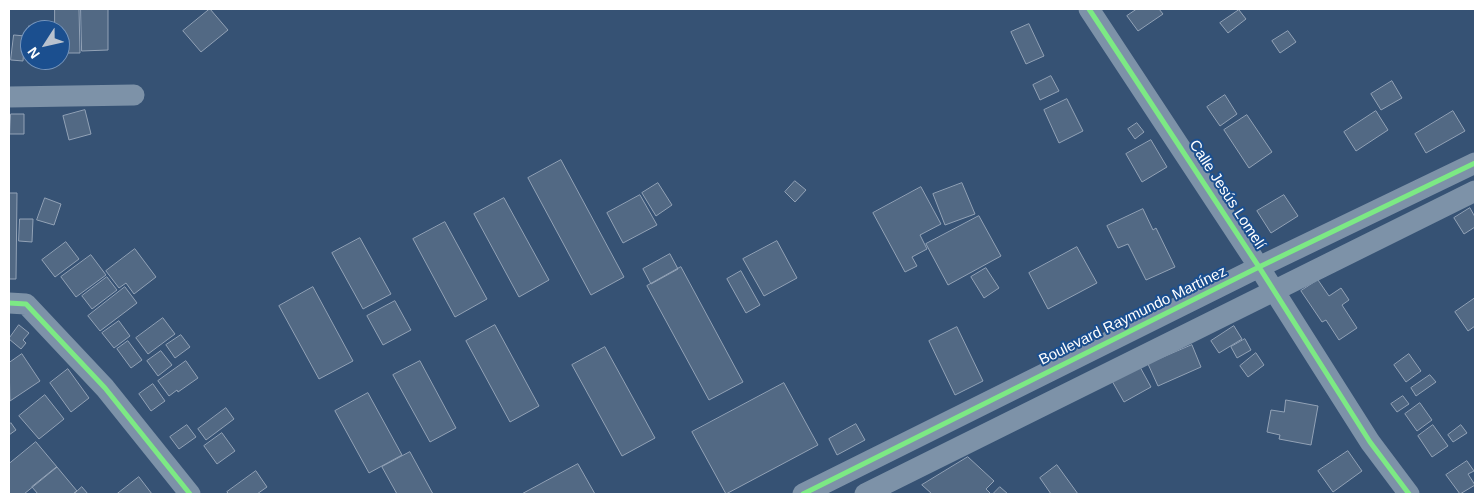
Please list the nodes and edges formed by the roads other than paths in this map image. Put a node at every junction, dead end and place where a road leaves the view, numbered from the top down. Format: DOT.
graph roads {
  1 [pos="1089,9"];
  2 [pos="134,95"];
  3 [pos="9,97"];
  4 [pos="1475,163"];
  5 [pos="1475,191"];
  6 [pos="1259,267"];
  7 [pos="1275,292"];
  8 [pos="9,303"];
  9 [pos="910,441"];
  10 [pos="924,465"];
  11 [pos="190,494"];
  12 [pos="803,494"];
  13 [pos="865,494"];
  14 [pos="1410,494"];
  1 -- 6 [label="street, Calle Jesús Lomelí"];
  2 -- 3 [label="street"];
  4 -- 6 [label="street, Boulevard Raymundo Martínez"];
  5 -- 7 [label="street"];
  6 -- 7 [label="street, Calle Jesús Lomelí"];
  6 -- 9 [label="street, Boulevard Raymundo Martínez"];
  7 -- 10 [label="street"];
  7 -- 14 [label="street, Calle Jesús Lomelí"];
  8 -- 11 [label="street"];
  9 -- 10 [label="street"];
  9 -- 12 [label="street, Boulevard Raymundo Martínez"];
  10 -- 13 [label="street"];
}
